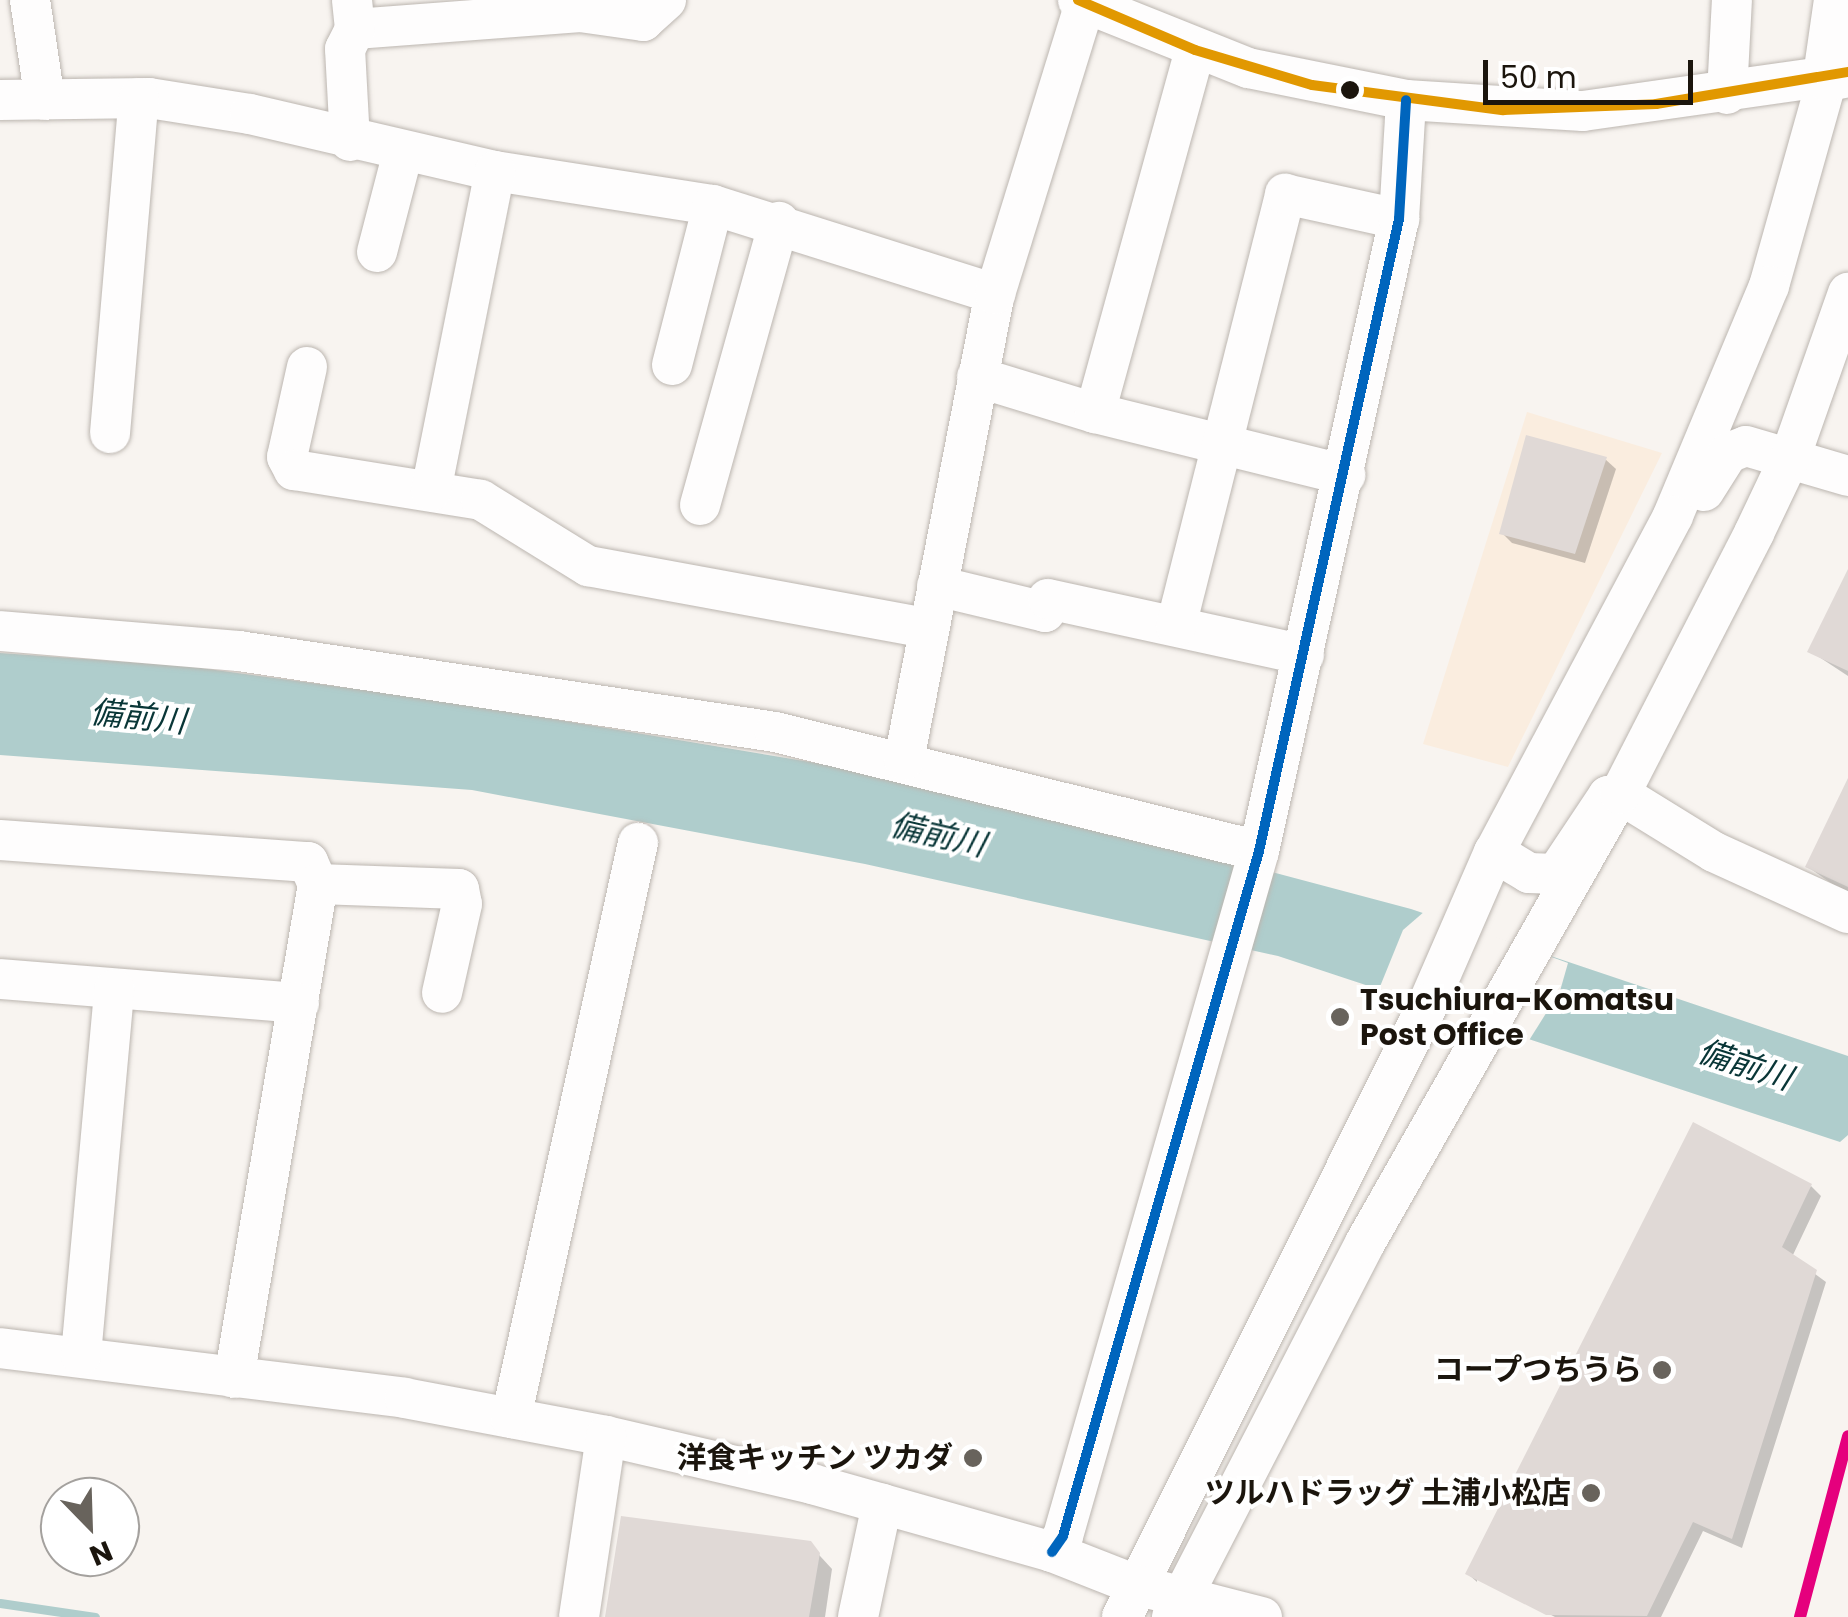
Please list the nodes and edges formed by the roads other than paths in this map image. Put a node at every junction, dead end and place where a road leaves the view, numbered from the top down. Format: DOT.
graph roads {
  1 [pos="30,0"];
  2 [pos="666,0"];
  3 [pos="1732,0"];
  4 [pos="1839,0"];
  5 [pos="1081,1"];
  6 [pos="354,14"];
  7 [pos="1195,50"];
  8 [pos="1838,74"];
  9 [pos="1727,94"];
  10 [pos="139,98"];
  11 [pos="0,100"];
  12 [pos="45,100"];
  13 [pos="1406,100"];
  14 [pos="350,141"];
  15 [pos="404,152"];
  16 [pos="495,170"];
  17 [pos="713,206"];
  18 [pos="1399,219"];
  19 [pos="779,222"];
  20 [pos="377,252"];
  21 [pos="1848,293"];
  22 [pos="996,294"];
  23 [pos="672,364"];
  24 [pos="307,367"];
  25 [pos="977,377"];
  26 [pos="1094,414"];
  27 [pos="110,433"];
  28 [pos="1222,442"];
  29 [pos="1791,455"];
  30 [pos="1344,475"];
  31 [pos="1848,476"];
  32 [pos="431,491"];
  33 [pos="700,505"];
  34 [pos="936,586"];
  35 [pos="1176,626"];
  36 [pos="925,628"];
  37 [pos="0,631"];
  38 [pos="1610,632"];
  39 [pos="1304,655"];
  40 [pos="904,760"];
  41 [pos="1620,794"];
  42 [pos="0,840"];
  43 [pos="638,843"];
  44 [pos="1494,852"];
  45 [pos="1256,856"];
  46 [pos="318,884"];
  47 [pos="1848,913"];
  48 [pos="0,980"];
  49 [pos="114,989"];
  50 [pos="442,993"];
  51 [pos="298,1003"];
  52 [pos="0,1348"];
  53 [pos="81,1355"];
  54 [pos="234,1378"];
  55 [pos="511,1418"];
  56 [pos="606,1436"];
  57 [pos="882,1504"];
  58 [pos="1052,1552"];
  59 [pos="1129,1601"];
  60 [pos="1176,1608"];
  61 [pos="1243,1615"];
  62 [pos="579,1617"];
  63 [pos="858,1617"];
  1 -- 12 [label="street"];
  2 -- 6 [label="street"];
  3 -- 9 [label="street"];
  4 -- 8 [label="main road"];
  5 -- 7 [label="street"];
  5 -- 22 [label="street"];
  6 -- 14 [label="street"];
  7 -- 13 [label="street"];
  7 -- 26 [label="street"];
  8 -- 9 [label="street"];
  8 -- 38 [label="street"];
  9 -- 13 [label="street"];
  10 -- 12 [label="street"];
  10 -- 14 [label="street"];
  10 -- 27 [label="street"];
  11 -- 12 [label="street"];
  13 -- 18 [label="street"];
  14 -- 15 [label="street"];
  15 -- 16 [label="street"];
  15 -- 20 [label="street"];
  16 -- 17 [label="street"];
  16 -- 32 [label="street"];
  17 -- 19 [label="street"];
  17 -- 23 [label="street"];
  18 -- 28 [label="street"];
  18 -- 30 [label="street"];
  19 -- 22 [label="street"];
  19 -- 33 [label="street"];
  21 -- 29 [label="street"];
  22 -- 25 [label="street"];
  24 -- 32 [label="street"];
  25 -- 26 [label="street"];
  25 -- 34 [label="street"];
  26 -- 28 [label="street"];
  28 -- 30 [label="street"];
  28 -- 35 [label="street"];
  29 -- 31 [label="street"];
  29 -- 38 [label="street"];
  29 -- 41 [label="street"];
  30 -- 39 [label="street"];
  32 -- 36 [label="street"];
  34 -- 35 [label="street"];
  34 -- 36 [label="street"];
  35 -- 39 [label="street"];
  36 -- 40 [label="street"];
  37 -- 40 [label="street"];
  38 -- 44 [label="street"];
  39 -- 45 [label="street"];
  40 -- 45 [label="street"];
  41 -- 44 [label="street"];
  41 -- 47 [label="street"];
  41 -- 60 [label="street"];
  42 -- 46 [label="street"];
  43 -- 55 [label="street"];
  44 -- 59 [label="street"];
  45 -- 58 [label="street"];
  46 -- 50 [label="street"];
  46 -- 51 [label="street"];
  48 -- 49 [label="street"];
  49 -- 51 [label="street"];
  49 -- 53 [label="street"];
  51 -- 54 [label="street"];
  52 -- 53 [label="street"];
  53 -- 54 [label="street"];
  54 -- 55 [label="street"];
  55 -- 56 [label="street"];
  56 -- 57 [label="street"];
  56 -- 62 [label="street"];
  57 -- 58 [label="street"];
  57 -- 63 [label="street"];
  58 -- 59 [label="street"];
  59 -- 60 [label="street"];
  60 -- 61 [label="street"];
}
